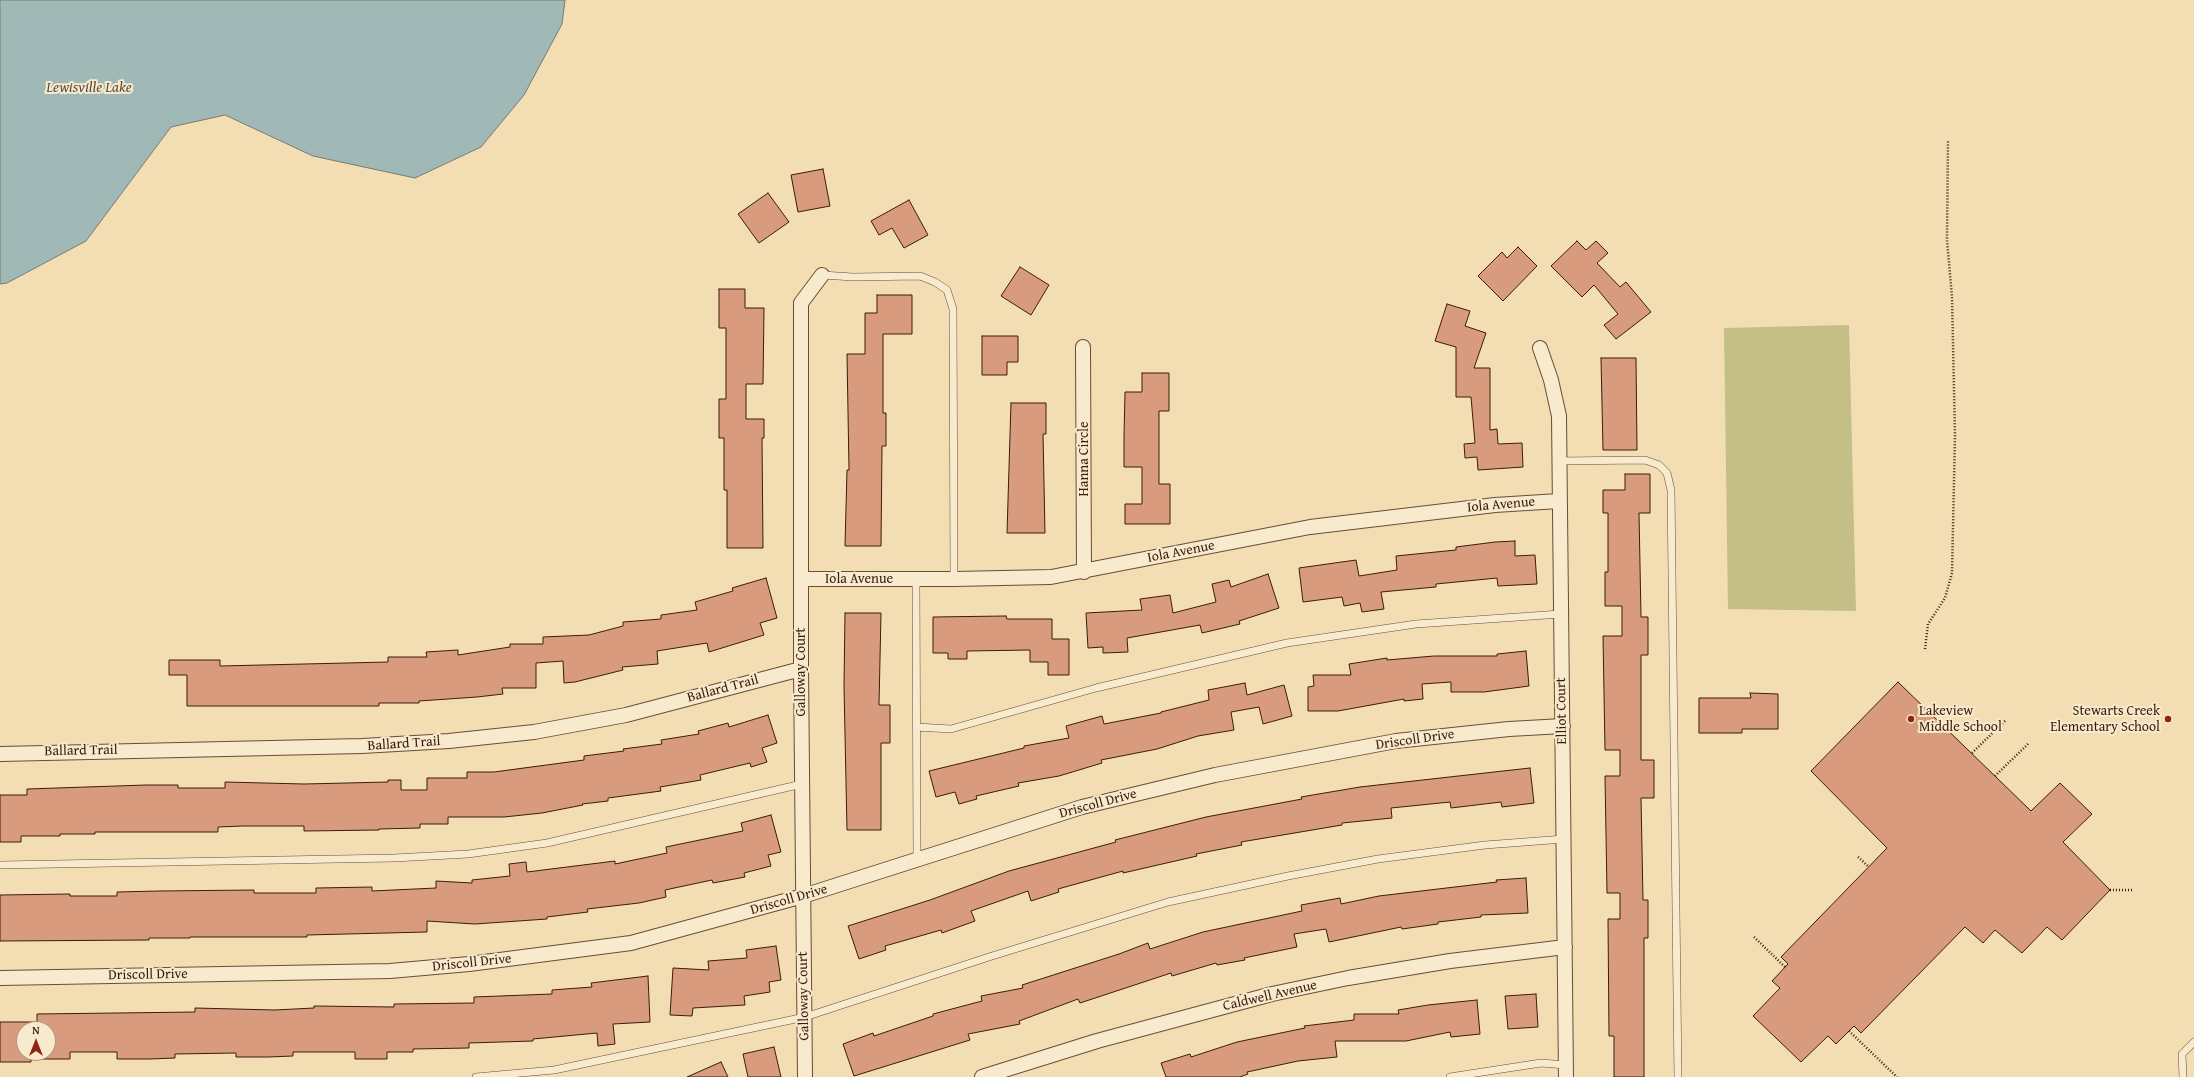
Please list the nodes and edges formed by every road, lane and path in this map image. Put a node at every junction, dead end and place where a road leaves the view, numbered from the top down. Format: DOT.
graph roads {
  1 [pos="1948,141"];
  2 [pos="822,275"];
  3 [pos="1083,347"];
  4 [pos="1540,348"];
  5 [pos="1559,461"];
  6 [pos="1559,501"];
  7 [pos="1084,572"];
  8 [pos="801,579"];
  9 [pos="916,579"];
  10 [pos="954,579"];
  11 [pos="1561,614"];
  12 [pos="1925,649"];
  13 [pos="801,669"];
  14 [pos="2006,720"];
  15 [pos="1563,726"];
  16 [pos="916,727"];
  17 [pos="2029,743"];
  18 [pos="1972,753"];
  19 [pos="0,754"];
  20 [pos="1995,776"];
  21 [pos="802,784"];
  22 [pos="1564,839"];
  23 [pos="1858,857"];
  24 [pos="917,859"];
  25 [pos="0,865"];
  26 [pos="1869,867"];
  27 [pos="2110,890"];
  28 [pos="2133,890"];
  29 [pos="804,896"];
  30 [pos="1754,937"];
  31 [pos="1565,947"];
  32 [pos="1785,967"];
  33 [pos="0,978"];
  34 [pos="805,1017"];
  35 [pos="1849,1031"];
  36 [pos="2194,1042"];
  37 [pos="1566,1071"];
  38 [pos="476,1077"];
  39 [pos="805,1077"];
  40 [pos="982,1077"];
  41 [pos="1450,1077"];
  42 [pos="1678,1077"];
  43 [pos="1897,1077"];
  44 [pos="2183,1077"];
  1 -- 12 [label="path"];
  2 -- 8 [label="street, Galloway Court"];
  2 -- 10 [label="lane"];
  3 -- 7 [label="street, Hanna Circle"];
  4 -- 5 [label="street, Elliot Court"];
  5 -- 6 [label="street, Elliot Court"];
  5 -- 42 [label="lane"];
  6 -- 7 [label="street, Iola Avenue"];
  6 -- 11 [label="street, Elliot Court"];
  7 -- 10 [label="street, Iola Avenue"];
  8 -- 9 [label="street, Iola Avenue"];
  8 -- 13 [label="street, Galloway Court"];
  9 -- 10 [label="street, Iola Avenue"];
  9 -- 16 [label="lane"];
  11 -- 15 [label="street, Elliot Court"];
  11 -- 16 [label="lane"];
  13 -- 19 [label="street, Ballard Trail"];
  13 -- 21 [label="street, Galloway Court"];
  14 -- 18 [label="path"];
  15 -- 22 [label="street, Elliot Court"];
  15 -- 24 [label="street, Driscoll Drive"];
  16 -- 24 [label="lane"];
  17 -- 20 [label="path"];
  21 -- 25 [label="lane"];
  21 -- 29 [label="street, Galloway Court"];
  22 -- 31 [label="street, Elliot Court"];
  22 -- 34 [label="lane"];
  23 -- 26 [label="path"];
  24 -- 29 [label="street, Driscoll Drive"];
  27 -- 28 [label="path"];
  29 -- 33 [label="street, Driscoll Drive"];
  29 -- 34 [label="street, Galloway Court"];
  30 -- 32 [label="path"];
  31 -- 37 [label="street, Elliot Court"];
  31 -- 40 [label="street, Caldwell Avenue"];
  34 -- 38 [label="lane"];
  34 -- 39 [label="street, Galloway Court"];
  35 -- 43 [label="path"];
  36 -- 44 [label="lane"];
  37 -- 41 [label="lane"];
}
